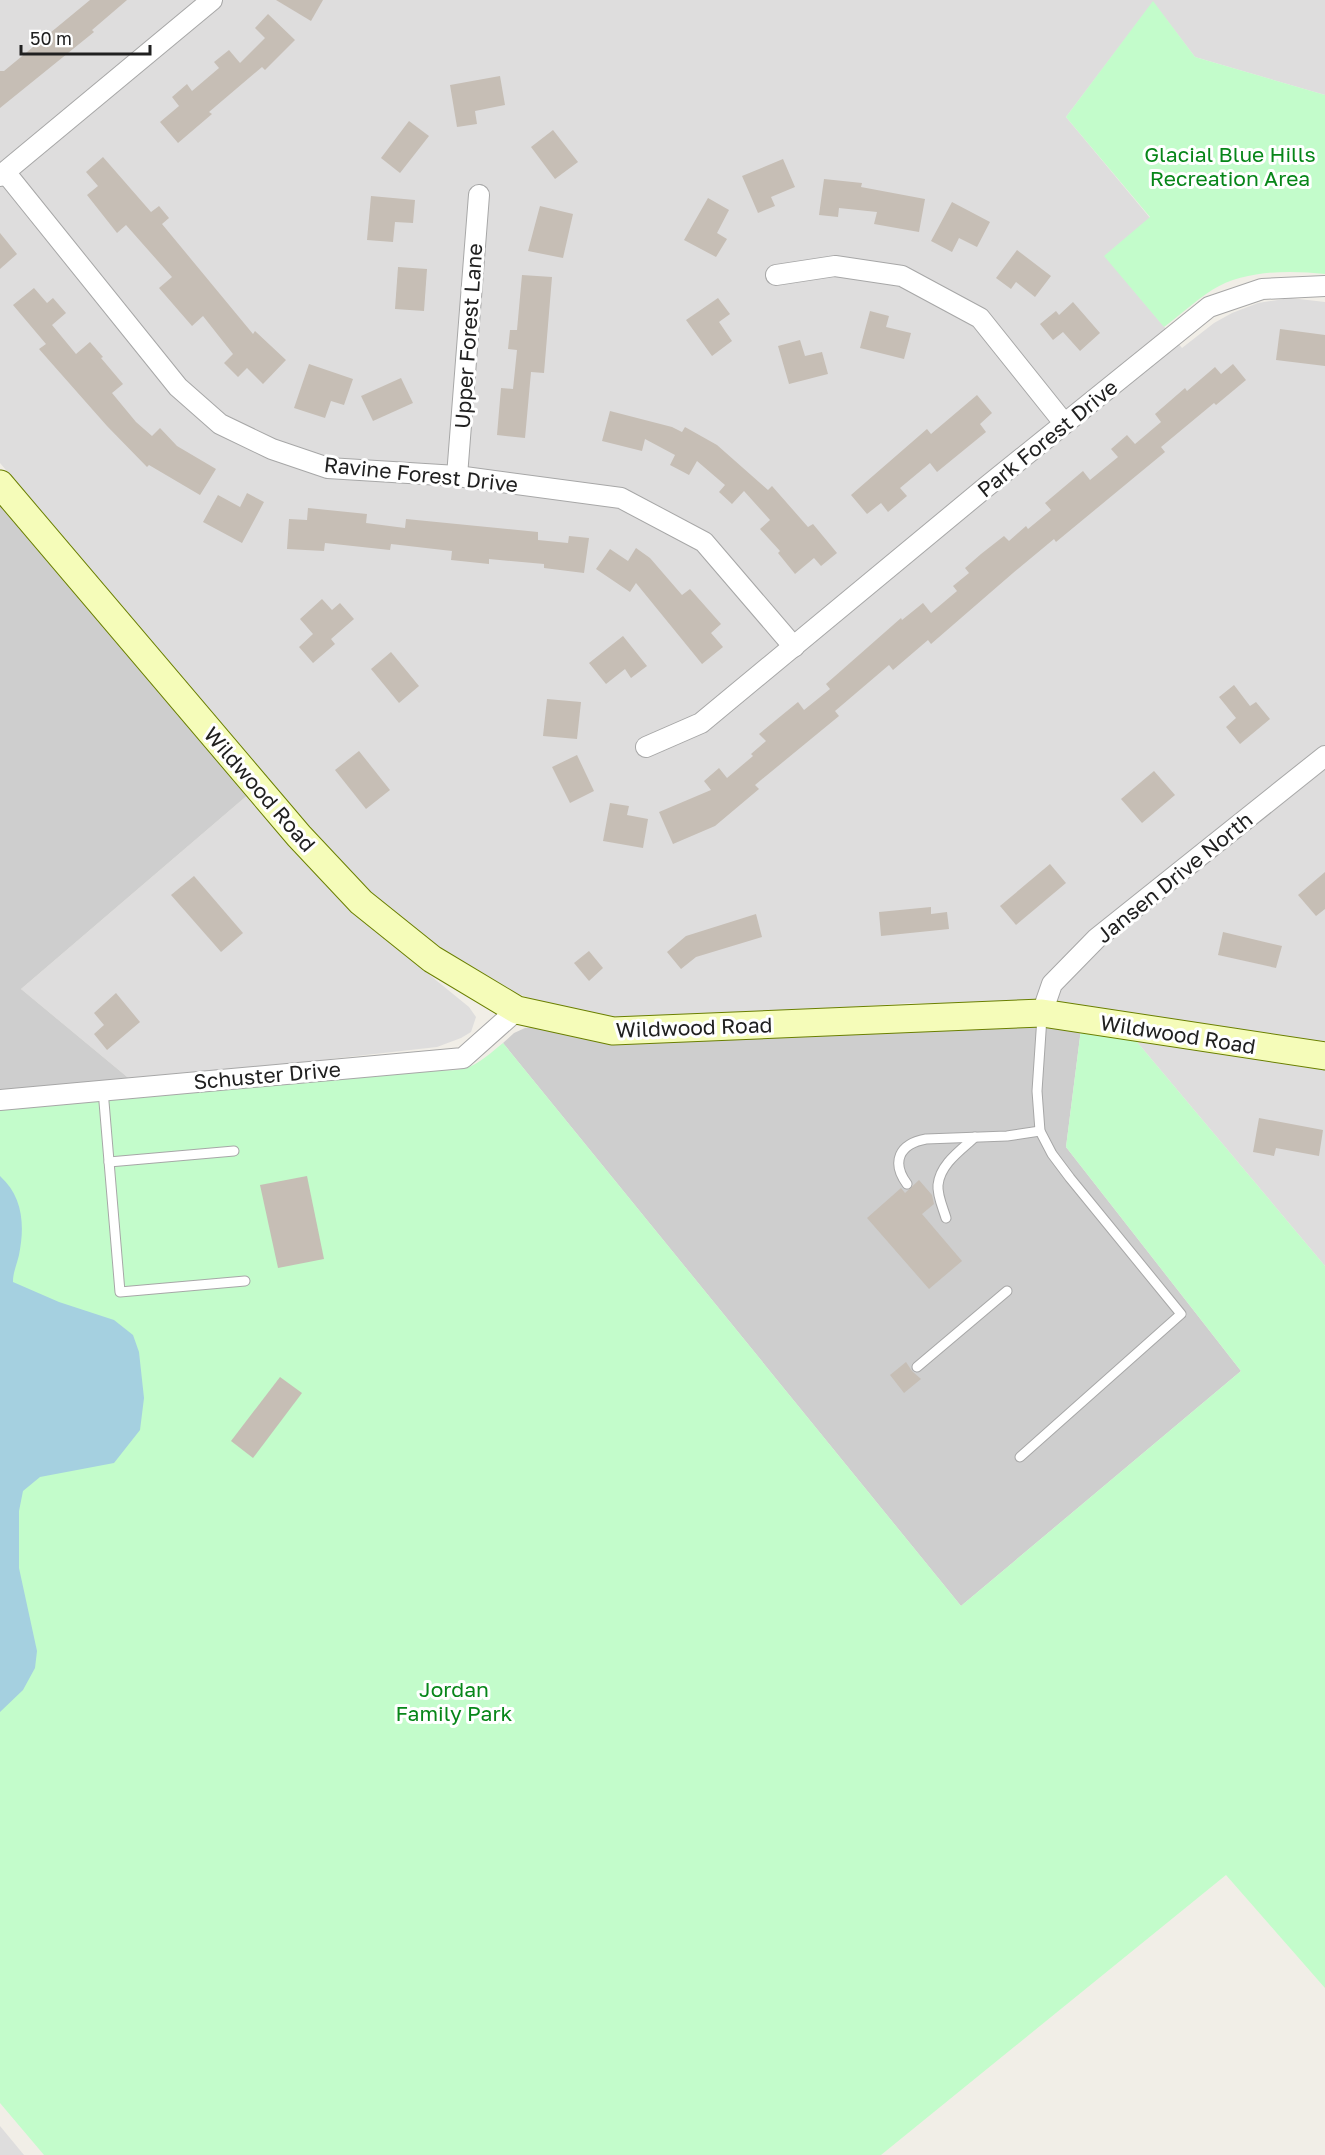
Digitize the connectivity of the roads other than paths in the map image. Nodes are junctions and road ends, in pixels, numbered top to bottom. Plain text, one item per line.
1 (212, 0) edge
2 (3, 174) edge
3 (479, 195) dead end
4 (776, 275) dead end
5 (1325, 286) edge
6 (1064, 423) junction
7 (457, 476) junction
8 (0, 484) edge
9 (794, 647) junction
10 (646, 747) dead end
11 (1325, 756) edge
12 (517, 1010) junction
13 (1042, 1013) junction
14 (1325, 1056) edge
15 (103, 1090) junction
16 (0, 1100) edge
17 (1040, 1131) junction
18 (975, 1137) junction
19 (234, 1151) dead end
20 (109, 1162) junction
21 (908, 1185) dead end
22 (945, 1218) dead end
23 (245, 1281) dead end
24 (1007, 1292) dead end
25 (917, 1367) dead end
26 (1020, 1457) dead end

1 - 2 street
2 - 7 street, Ravine Forest Drive
3 - 7 street, Upper Forest Lane
4 - 6 street
5 - 6 street, Park Forest Drive
6 - 9 street, Park Forest Drive
7 - 9 street, Ravine Forest Drive
8 - 12 street, Wildwood Road
9 - 10 street, Park Forest Drive
11 - 13 street, Jansen Drive North
12 - 13 street, Wildwood Road
12 - 15 street, Schuster Drive
13 - 14 street, Wildwood Road
13 - 17 lane
15 - 16 street, Schuster Drive
15 - 20 lane
17 - 18 lane
17 - 26 lane
18 - 21 lane
18 - 22 lane
19 - 20 lane
20 - 23 lane
24 - 25 lane

